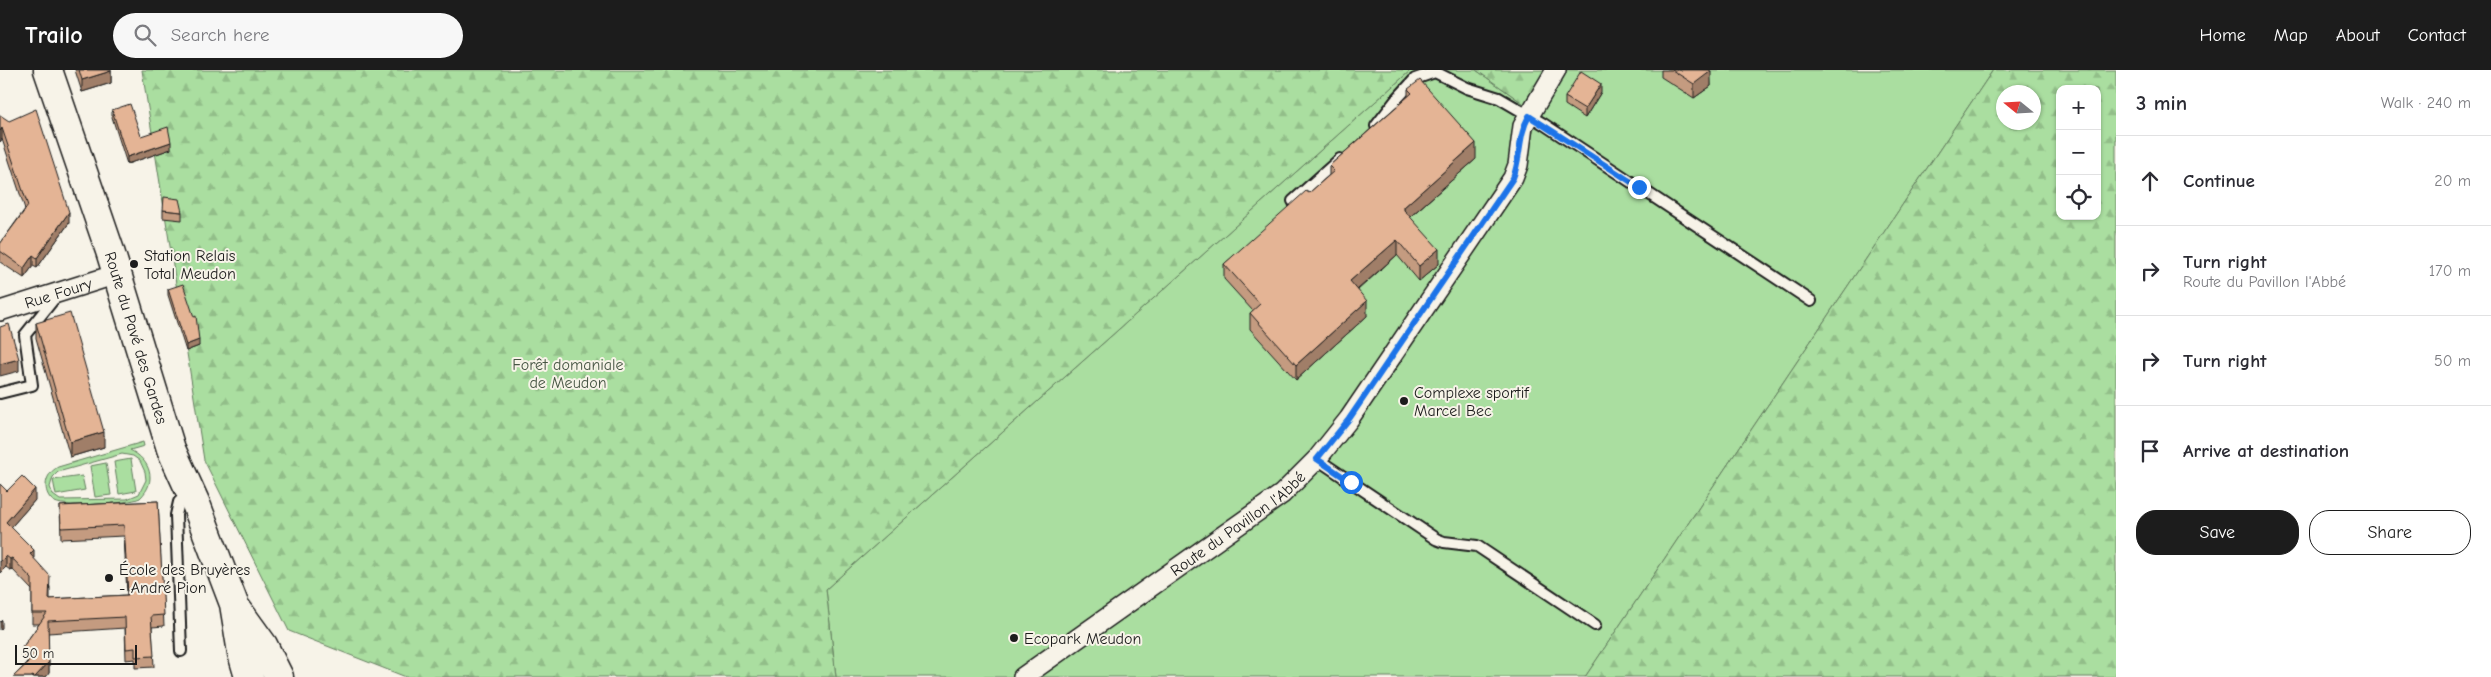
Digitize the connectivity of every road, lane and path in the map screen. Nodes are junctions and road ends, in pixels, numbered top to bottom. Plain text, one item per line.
1 (48, 70) edge
2 (1556, 70) edge
3 (1529, 116) junction
4 (1366, 135) edge
5 (1344, 155) edge
6 (1293, 201) edge
7 (117, 274) junction
8 (58, 294) junction
9 (1811, 301) dead end
10 (0, 311) edge
11 (0, 393) edge
12 (1317, 459) junction
13 (191, 491) junction
14 (234, 604) junction
15 (1595, 625) dead end
16 (181, 651) dead end
17 (249, 677) edge
18 (278, 677) edge
19 (1023, 677) edge

1 - 7 main road, Route du Pavé des Gardes
2 - 3 street, Route du Pavillon l'Abbé
3 - 4 lane
3 - 9 lane
3 - 12 street, Route du Pavillon l'Abbé
5 - 6 lane
7 - 8 street, Rue Foury
7 - 13 main road, Route du Pavé des Gardes
8 - 10 street, Rue Foury
8 - 11 lane
12 - 15 lane
12 - 19 street, Route du Pavillon l'Abbé
13 - 14 main road, Route du Pavé des Gardes
13 - 16 lane
14 - 17 main road, Route du Pavé des Gardes
14 - 18 main road, Route du Pavé des Gardes

